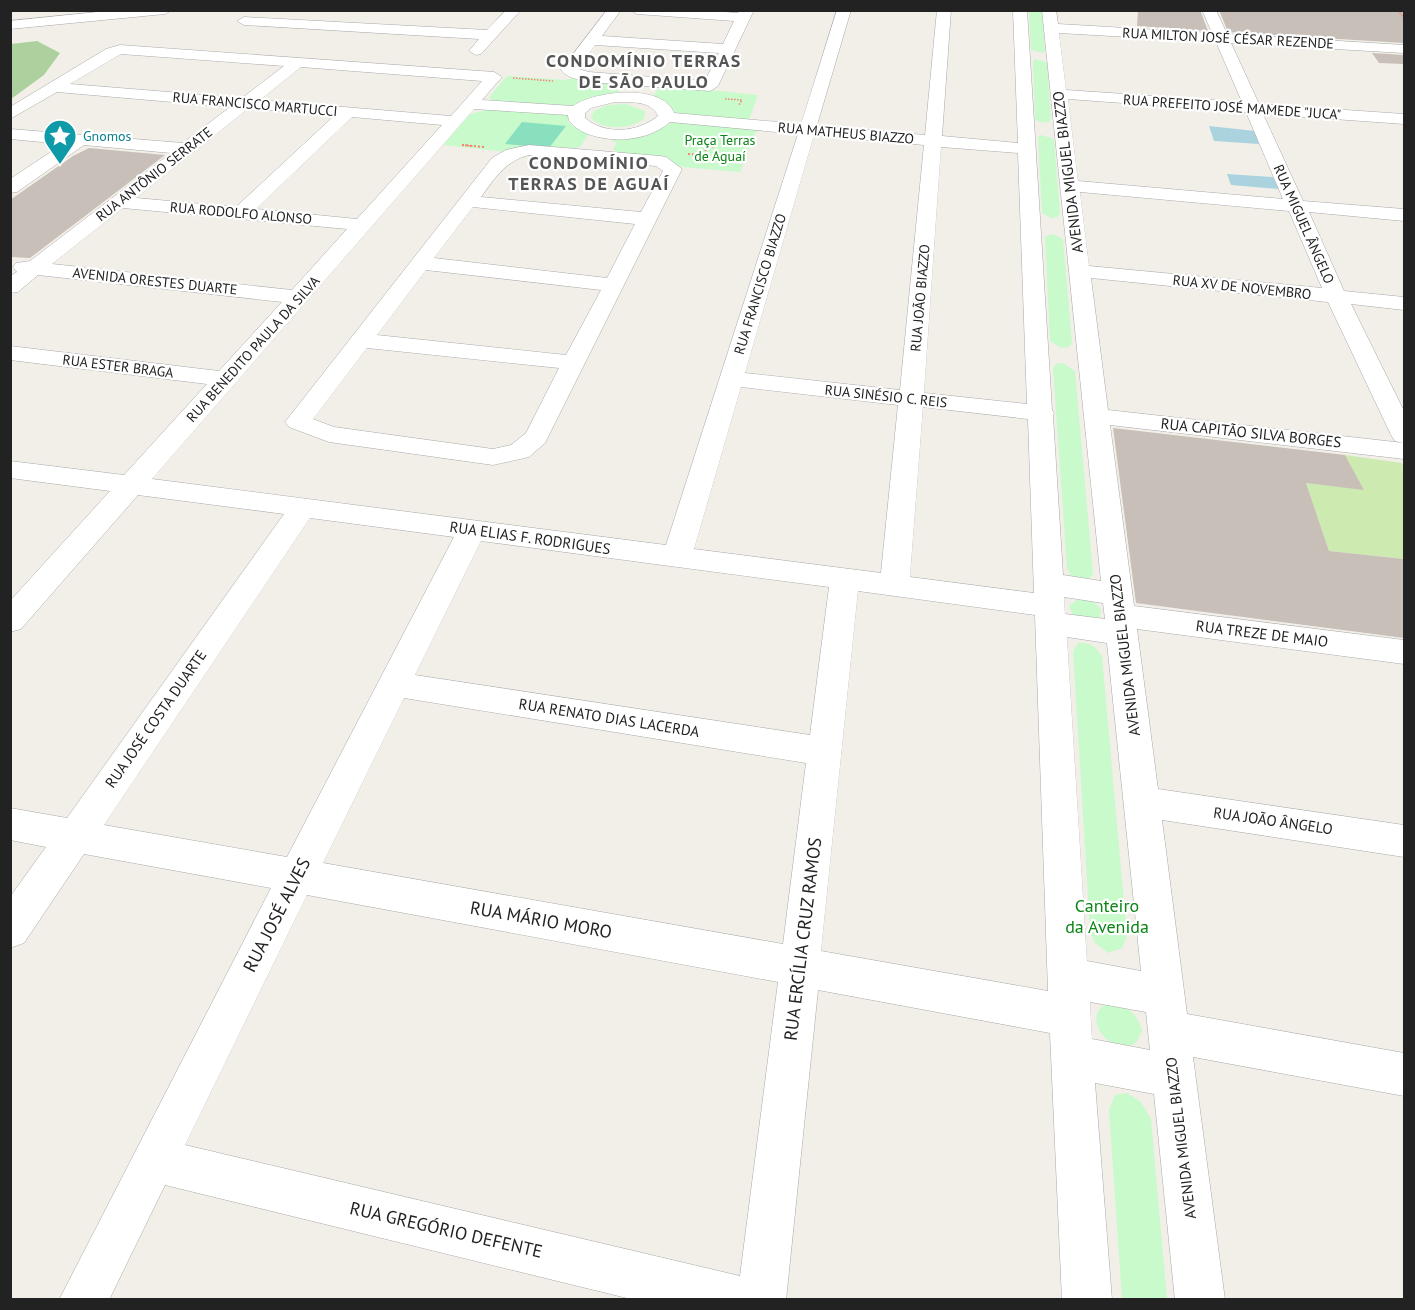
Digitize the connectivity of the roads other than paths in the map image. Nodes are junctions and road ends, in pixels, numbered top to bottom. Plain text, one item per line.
1 (165, 10) edge
2 (514, 10) edge
3 (614, 10) edge
4 (637, 10) edge
5 (844, 10) edge
6 (944, 10) edge
7 (1020, 10) edge
8 (1209, 10) edge
9 (329, 12) edge
10 (746, 14) edge
11 (1050, 19) edge
12 (308, 20) junction
13 (239, 23) dead end
14 (10, 25) edge
15 (491, 35) junction
16 (1221, 38) junction
17 (591, 40) junction
18 (209, 42) dead end
19 (1404, 49) edge
20 (728, 50) junction
21 (193, 53) junction
22 (298, 62) junction
23 (454, 74) junction
24 (639, 80) junction
25 (53, 87) junction
26 (1059, 94) junction
27 (630, 97) junction
28 (245, 104) junction
29 (471, 104) junction
30 (1252, 108) junction
31 (577, 111) junction
32 (348, 112) junction
33 (10, 114) edge
34 (666, 117) junction
35 (1404, 119) edge
36 (456, 121) junction
37 (807, 129) junction
38 (1063, 131) junction
39 (611, 133) junction
40 (10, 134) edge
41 (1026, 138) junction
42 (80, 140) junction
43 (933, 141) junction
44 (187, 149) junction
45 (597, 156) junction
46 (1070, 186) junction
47 (10, 188) edge
48 (468, 201) junction
49 (118, 202) junction
50 (1296, 206) junction
51 (241, 213) junction
52 (1404, 214) edge
53 (648, 219) junction
54 (1031, 221) junction
55 (1074, 224) junction
56 (363, 225) junction
57 (420, 263) junction
58 (10, 265) edge
59 (34, 268) junction
60 (1080, 271) junction
61 (614, 285) junction
62 (10, 287) edge
63 (1336, 296) junction
64 (299, 297) junction
65 (1404, 303) edge
66 (361, 340) junction
67 (10, 353) edge
68 (574, 363) junction
69 (731, 379) junction
70 (225, 380) junction
71 (911, 399) junction
72 (1042, 413) junction
73 (1097, 416) junction
74 (1404, 435) edge
75 (1404, 451) edge
76 (10, 469) edge
77 (132, 485) junction
78 (303, 508) junction
79 (472, 530) junction
80 (677, 557) junction
81 (845, 579) junction
82 (895, 586) junction
83 (1050, 605) junction
84 (1120, 614) junction
85 (10, 621) edge
86 (1404, 652) edge
87 (394, 684) junction
88 (825, 752) junction
89 (1142, 802) junction
90 (10, 824) edge
91 (75, 836) junction
92 (1404, 841) edge
93 (297, 876) junction
94 (10, 930) edge
95 (800, 966) junction
96 (1070, 997) junction
97 (1167, 1014) junction
98 (1072, 1057) junction
99 (1404, 1075) edge
100 (1174, 1076) junction
101 (154, 1160) junction
102 (83, 1299) edge
103 (739, 1299) edge
104 (762, 1299) edge
105 (1087, 1299) edge
106 (1200, 1299) edge

1 - 14 street
2 - 15 street
3 - 17 street
4 - 10 street
5 - 37 street, RUA FRANCISCO BIAZZO
6 - 43 street, RUA JOÃO BIAZZO
7 - 41 street
8 - 16 street, RUA MIGUEL ÂNGELO
9 - 12 street
10 - 20 street
11 - 16 street, RUA MILTON JOSÉ CÉSAR REZENDE
11 - 26 street, AVENIDA MIGUEL BIAZZO
12 - 13 street
12 - 15 street
15 - 23 street
16 - 19 street, RUA MILTON JOSÉ CÉSAR REZENDE
16 - 30 street, RUA MIGUEL ÂNGELO
17 - 20 street
17 - 24 street
18 - 21 street
20 - 24 street
21 - 22 street
21 - 25 street
22 - 23 street
22 - 28 street, RUA ANTÔNIO SERRATE
23 - 29 street, RUA BENEDITO PAULA DA SILVA
24 - 27 street
25 - 28 street, RUA FRANCISCO MARTUCCI
25 - 33 street
26 - 30 street, RUA PREFEITO JOSÉ MAMEDE "JUCA"
26 - 38 street, AVENIDA MIGUEL BIAZZO
27 - 31 street
27 - 34 street
28 - 32 street, RUA FRANCISCO MARTUCCI
28 - 44 street, RUA ANTÔNIO SERRATE
29 - 31 street
29 - 36 street, RUA BENEDITO PAULA DA SILVA
30 - 35 street, RUA PREFEITO JOSÉ MAMEDE "JUCA"
30 - 50 street, RUA MIGUEL ÂNGELO
31 - 39 street
32 - 36 street, RUA FRANCISCO MARTUCCI
32 - 51 street
34 - 37 street, RUA MATHEUS BIAZZO
34 - 39 street
36 - 56 street, RUA BENEDITO PAULA DA SILVA
37 - 43 street, RUA MATHEUS BIAZZO
37 - 69 street, RUA FRANCISCO BIAZZO
38 - 41 street, RUA MATHEUS BIAZZO
38 - 46 street, AVENIDA MIGUEL BIAZZO
39 - 45 street
40 - 42 street
41 - 43 street, RUA MATHEUS BIAZZO
41 - 54 street
42 - 44 street
42 - 47 street
43 - 71 street, RUA JOÃO BIAZZO
44 - 49 street, RUA ANTÔNIO SERRATE
45 - 48 street
45 - 53 street
46 - 50 street
46 - 55 street, AVENIDA MIGUEL BIAZZO
48 - 53 street
48 - 57 street
49 - 51 street, RUA RODOLFO ALONSO
49 - 59 street, RUA ANTÔNIO SERRATE
50 - 52 street
50 - 63 street, RUA MIGUEL ÂNGELO
51 - 56 street, RUA RODOLFO ALONSO
53 - 61 street
54 - 55 street
54 - 72 street
55 - 60 street, AVENIDA MIGUEL BIAZZO
56 - 64 street, RUA BENEDITO PAULA DA SILVA
57 - 61 street
57 - 66 street
58 - 59 street, AVENIDA ORESTES DUARTE
59 - 62 street, RUA ANTÔNIO SERRATE
59 - 64 street, AVENIDA ORESTES DUARTE
60 - 63 street, RUA XV DE NOVEMBRO
60 - 73 street, AVENIDA MIGUEL BIAZZO
61 - 68 street
63 - 65 street, RUA XV DE NOVEMBRO
63 - 74 street, RUA MIGUEL ÂNGELO
64 - 70 street, RUA BENEDITO PAULA DA SILVA
66 - 68 street
66 - 68 street
67 - 70 street, RUA ESTER BRAGA
69 - 71 street, RUA SINÉSIO C. REIS
69 - 80 street, RUA FRANCISCO BIAZZO
70 - 77 street, RUA BENEDITO PAULA DA SILVA
71 - 72 street, RUA SINÉSIO C. REIS
71 - 82 street, RUA JOÃO BIAZZO
72 - 83 street
73 - 75 street, RUA CAPITÃO SILVA BORGES
73 - 84 street, AVENIDA MIGUEL BIAZZO
76 - 77 street, RUA ELIAS F. RODRIGUES
77 - 78 street, RUA ELIAS F. RODRIGUES
77 - 85 street, RUA BENEDITO PAULA DA SILVA
78 - 79 street, RUA ELIAS F. RODRIGUES
78 - 91 street, RUA JOSÉ COSTA DUARTE
79 - 80 street, RUA ELIAS F. RODRIGUES
79 - 87 street, RUA JOSÉ ALVES
80 - 81 street, RUA ELIAS F. RODRIGUES
81 - 82 street, RUA ELIAS F. RODRIGUES
81 - 88 street, RUA ERCÍLIA CRUZ RAMOS
82 - 83 street, RUA ELIAS F. RODRIGUES
83 - 84 street, RUA TREZE DE MAIO
83 - 96 street
84 - 86 street, RUA TREZE DE MAIO
84 - 89 street, AVENIDA MIGUEL BIAZZO
87 - 88 street, RUA RENATO DIAS LACERDA
87 - 93 street, RUA JOSÉ ALVES
88 - 95 street, RUA ERCÍLIA CRUZ RAMOS
89 - 92 street, RUA JOÃO ÂNGELO
89 - 97 street, AVENIDA MIGUEL BIAZZO
90 - 91 street, RUA MÁRIO MORO
91 - 93 street, RUA MÁRIO MORO
91 - 94 street, RUA JOSÉ COSTA DUARTE
93 - 95 street, RUA MÁRIO MORO
93 - 101 street, RUA JOSÉ ALVES
95 - 96 street, RUA MÁRIO MORO
95 - 104 street, RUA ERCÍLIA CRUZ RAMOS
96 - 97 street, RUA MÁRIO MORO
96 - 98 street
97 - 99 street, RUA MÁRIO MORO
97 - 100 street, AVENIDA MIGUEL BIAZZO
98 - 100 street
98 - 105 street
100 - 106 street, AVENIDA MIGUEL BIAZZO
101 - 102 street, RUA JOSÉ ALVES
101 - 103 street, RUA GREGÓRIO DEFENTE

